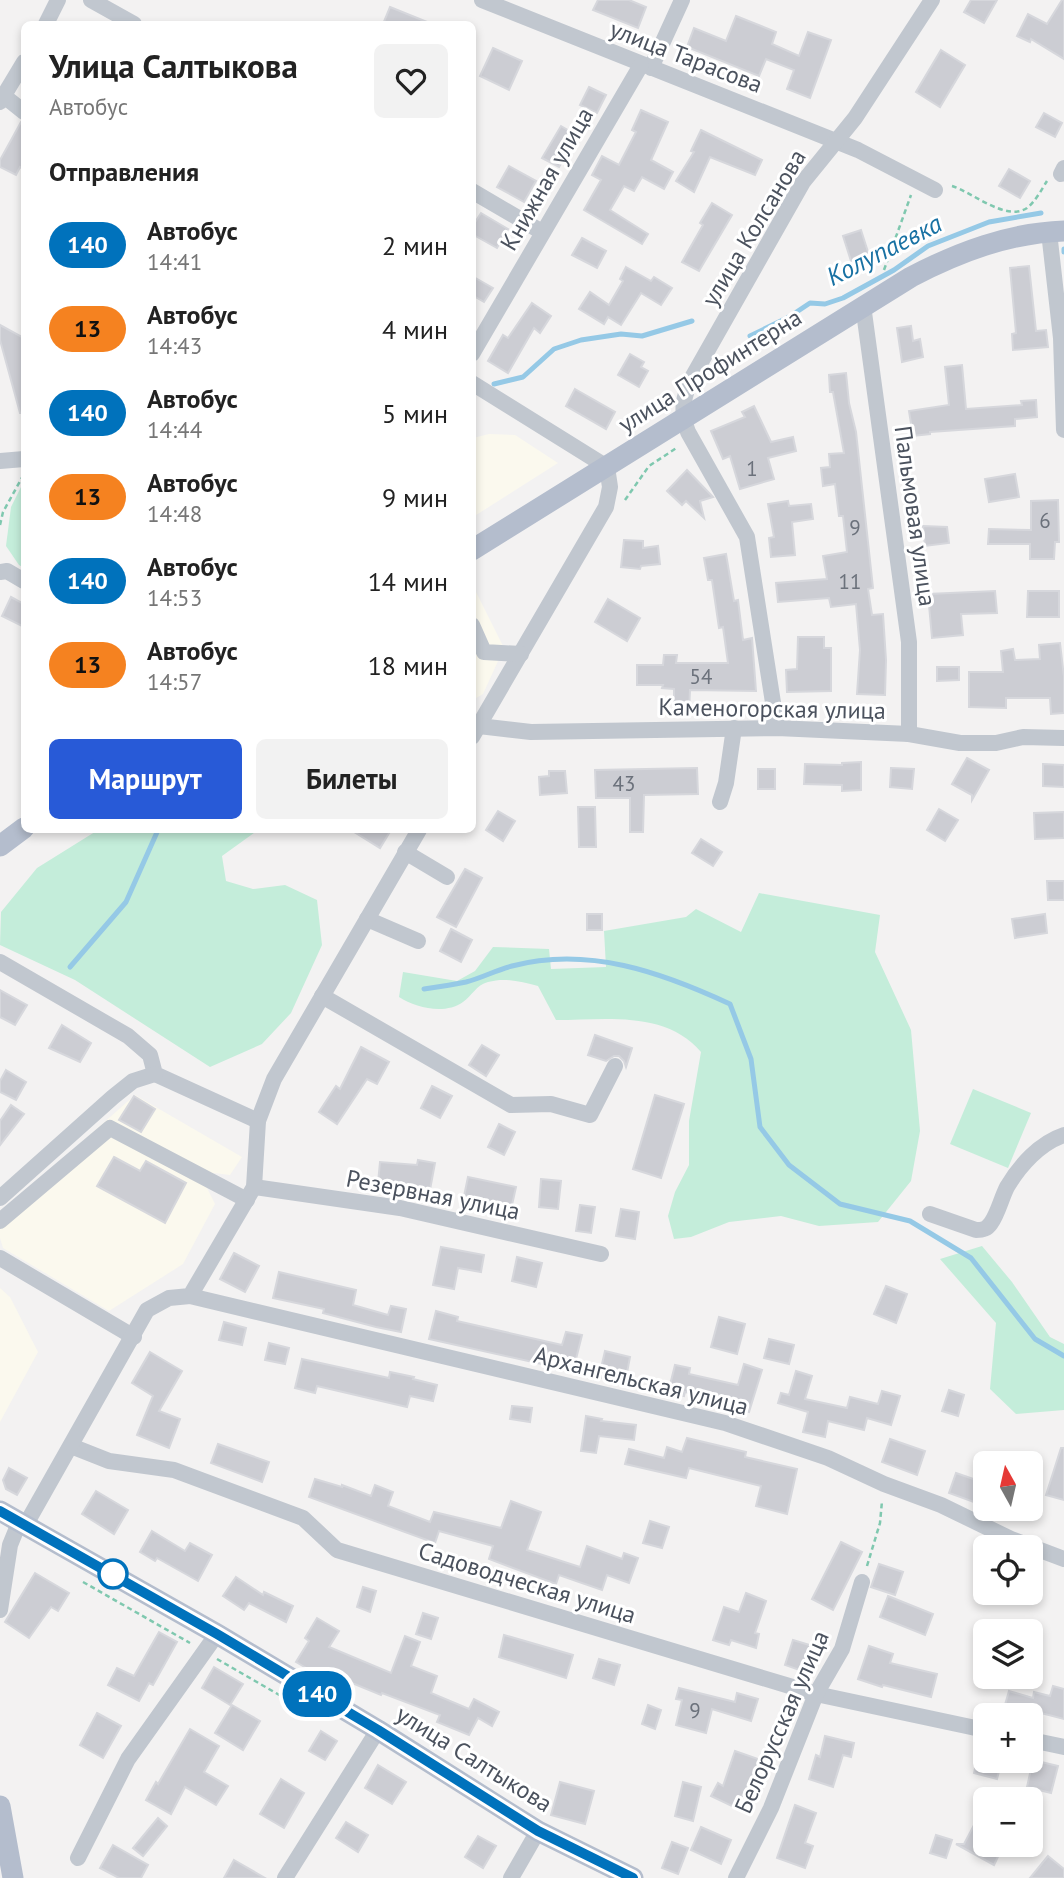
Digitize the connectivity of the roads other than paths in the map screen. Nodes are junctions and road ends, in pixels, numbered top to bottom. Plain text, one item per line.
1 (58, 0) edge
2 (482, 0) edge
3 (682, 0) edge
4 (932, 0) edge
5 (96, 1) edge
6 (48, 21) edge
7 (129, 21) edge
8 (646, 66) junction
9 (21, 67) edge
10 (2, 99) edge
11 (21, 110) edge
12 (834, 142) junction
13 (935, 190) road end
14 (476, 193) edge
15 (1056, 231) edge
16 (542, 232) junction
17 (863, 305) junction
18 (476, 347) edge
19 (476, 385) edge
20 (685, 425) junction
21 (1064, 430) edge
22 (21, 459) edge
23 (0, 461) edge
24 (607, 467) junction
25 (476, 545) edge
26 (0, 572) edge
27 (21, 579) edge
28 (521, 654) junction
29 (478, 656) edge
30 (734, 728) junction
31 (777, 728) junction
32 (476, 731) edge
33 (909, 734) junction
34 (1064, 738) edge
35 (720, 802) dead end
36 (21, 830) edge
37 (417, 833) edge
38 (0, 846) edge
39 (405, 852) junction
40 (447, 877) dead end
41 (367, 919) junction
42 (418, 941) dead end
43 (0, 962) edge
44 (322, 996) junction
45 (615, 1066) dead end
46 (155, 1074) junction
47 (258, 1121) junction
48 (1064, 1135) edge
49 (250, 1194) junction
50 (0, 1198) edge
51 (930, 1213) dead end
52 (0, 1221) edge
53 (601, 1254) dead end
54 (0, 1258) edge
55 (190, 1296) junction
56 (134, 1337) junction
57 (71, 1446) junction
58 (0, 1511) edge
59 (22, 1525) junction
60 (1064, 1559) edge
61 (862, 1582) road end
62 (0, 1610) edge
63 (217, 1634) junction
64 (816, 1694) junction
65 (973, 1727) edge
66 (378, 1730) junction
67 (1043, 1743) edge
68 (1064, 1747) edge
69 (0, 1806) edge
70 (538, 1831) junction
71 (4, 1855) edge
72 (78, 1858) dead end
73 (13, 1878) edge
74 (285, 1878) edge
75 (511, 1878) edge
76 (633, 1878) edge
77 (736, 1878) edge

1 - 6 street
2 - 8 street, улица Тарасова
3 - 8 street, Книжная улица
4 - 12 street, улица Колсанова
5 - 7 street
8 - 12 street, улица Тарасова
8 - 16 street, Книжная улица
9 - 10 street
10 - 11 street
12 - 13 street, улица Тарасова
12 - 20 street, улица Колсанова
14 - 16 street
15 - 17 main road, улица Профинтерна
15 - 21 street
16 - 18 street, Книжная улица
17 - 20 main road, улица Профинтерна
17 - 33 street, Пальмовая улица
19 - 24 street
20 - 24 main road, улица Профинтерна
20 - 31 street
22 - 23 street
24 - 25 main road, улица Профинтерна
24 - 28 street
26 - 27 street
28 - 29 street
28 - 32 street
30 - 31 street, Каменогорская улица
30 - 32 street, Каменогорская улица
30 - 35 street
31 - 33 street, Каменогорская улица
33 - 34 street, Каменогорская улица
36 - 38 main road
37 - 39 street
39 - 40 street
39 - 41 street
41 - 42 street
41 - 44 street
43 - 46 street
44 - 45 street
44 - 47 street
46 - 47 street
46 - 50 street
47 - 49 street
48 - 51 street
49 - 52 street, Резервная улица
49 - 53 street, Резервная улица
49 - 55 street
54 - 56 street
55 - 56 street
55 - 60 street, Архангельская улица
56 - 57 street
57 - 59 street
57 - 64 street, Садоводческая улица
58 - 59 main road, улица Салтыкова
59 - 62 street
59 - 63 main road, улица Салтыкова
61 - 64 street, Белорусская улица
63 - 66 main road, улица Салтыкова
63 - 72 street
64 - 65 street, Садоводческая улица
64 - 77 street, Белорусская улица
66 - 70 main road, улица Салтыкова
66 - 74 street
67 - 68 street
69 - 71 main road
70 - 75 street
70 - 76 main road, улица Салтыкова
71 - 73 main road

